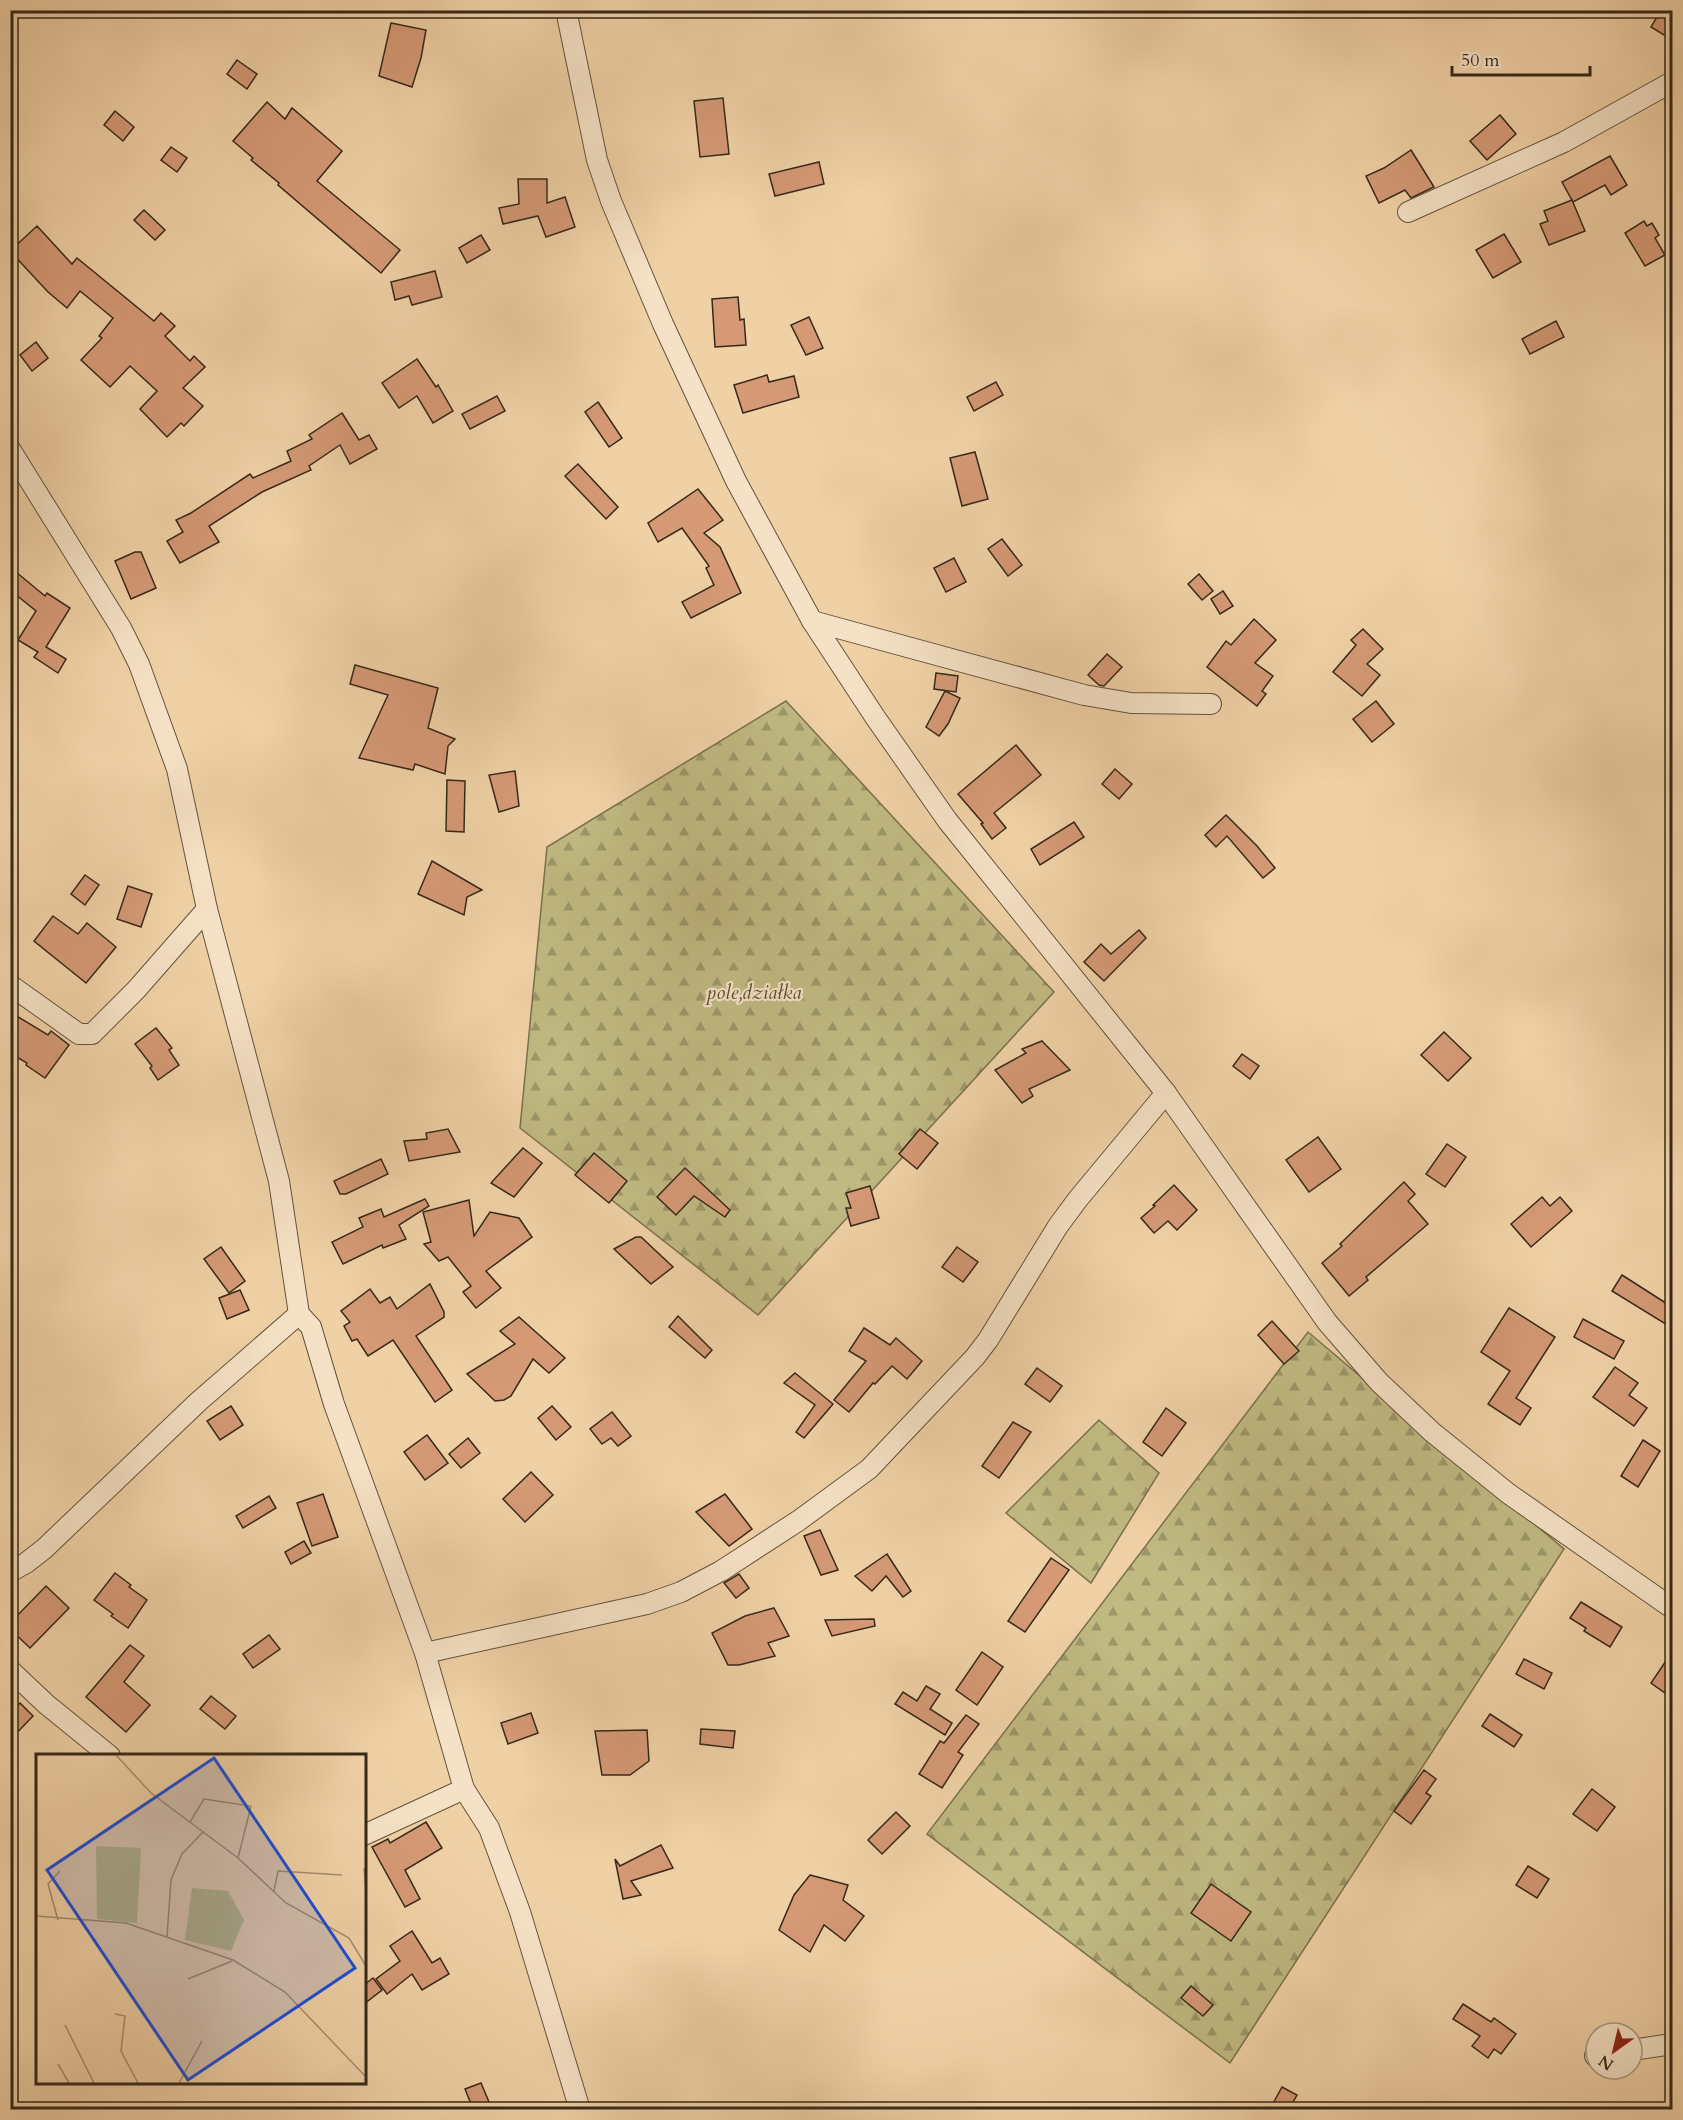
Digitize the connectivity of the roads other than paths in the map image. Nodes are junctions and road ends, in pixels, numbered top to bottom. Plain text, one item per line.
1 (566, 10) edge
2 (1672, 82) edge
3 (1408, 213) dead end
4 (10, 449) edge
5 (812, 621) junction
6 (1211, 704) dead end
7 (207, 909) junction
8 (10, 985) edge
9 (1166, 1093) junction
10 (299, 1314) junction
11 (10, 1572) edge
12 (1672, 1608) edge
13 (425, 1653) junction
14 (10, 1670) edge
15 (109, 1754) edge
16 (464, 1789) junction
17 (366, 1834) edge
18 (1672, 2043) edge
19 (1644, 2048) edge
20 (580, 2109) edge

1 - 5 street
2 - 3 street
4 - 7 street
5 - 6 street
5 - 9 street
7 - 8 street
7 - 10 street
9 - 12 street
9 - 13 street
10 - 11 street
10 - 13 street
13 - 16 street
14 - 15 street
16 - 17 street
16 - 20 street
18 - 19 street

